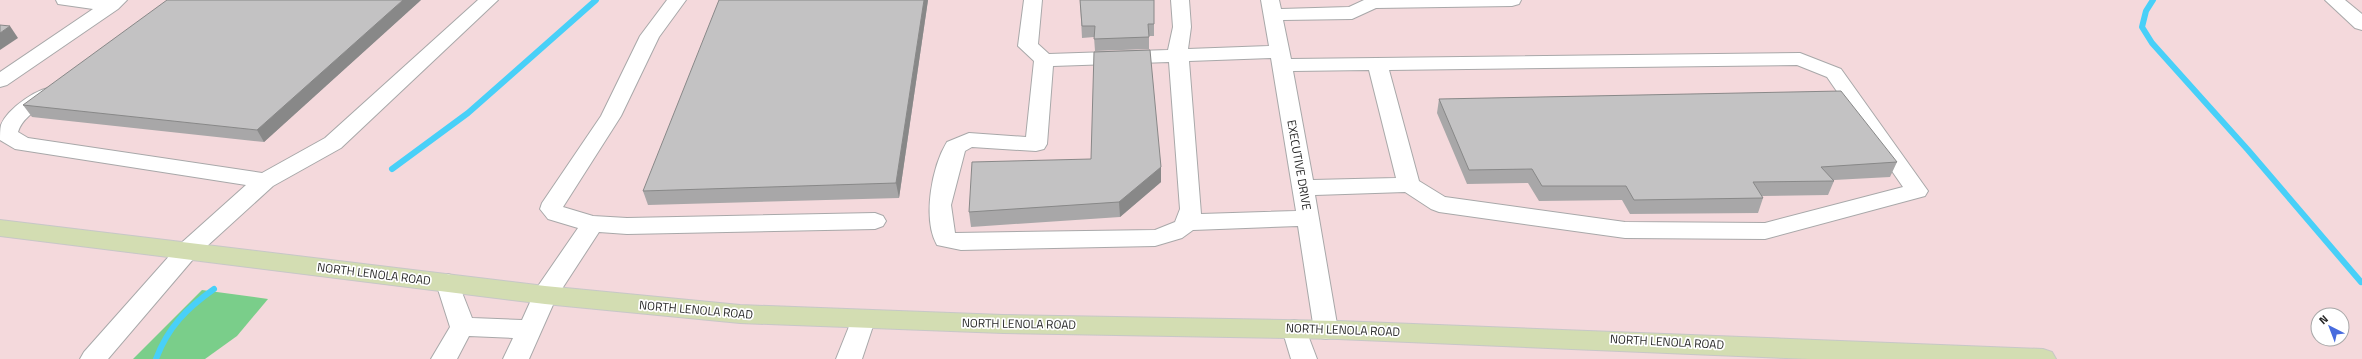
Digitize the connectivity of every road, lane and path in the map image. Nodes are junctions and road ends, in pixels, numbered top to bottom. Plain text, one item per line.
1 (65, 0) edge
2 (489, 0) edge
3 (677, 0) edge
4 (1032, 0) edge
5 (1180, 0) edge
6 (1512, 0) edge
7 (114, 2) edge
8 (1271, 7) edge
9 (2348, 7) edge
10 (2362, 24) edge
11 (1178, 54) junction
12 (1280, 58) junction
13 (1044, 60) junction
14 (1378, 65) junction
15 (67, 80) edge
16 (0, 81) edge
17 (265, 181) junction
18 (1409, 185) junction
19 (1303, 188) junction
20 (1308, 218) junction
21 (875, 221) dead end
22 (1188, 222) junction
23 (593, 224) junction
24 (0, 228) edge
25 (187, 251) junction
26 (448, 283) junction
27 (544, 295) junction
28 (863, 320) junction
29 (462, 327) junction
30 (529, 329) junction
31 (1294, 329) junction
32 (1326, 330) junction
33 (1782, 353) edge
34 (93, 359) edge
35 (444, 359) edge
36 (516, 359) edge
37 (849, 359) edge
38 (1304, 359) edge
39 (2043, 359) edge

1 - 7 street
2 - 17 street
3 - 23 street
4 - 13 street
5 - 11 street
6 - 8 street
7 - 16 street
8 - 12 street, EXECUTIVE DRIVE
9 - 10 street
11 - 12 street
11 - 13 street
11 - 22 street
12 - 14 street
12 - 19 street, EXECUTIVE DRIVE
13 - 22 street
14 - 18 street
14 - 18 street
15 - 17 street
17 - 25 street
18 - 19 street
19 - 20 street, EXECUTIVE DRIVE
20 - 22 street
20 - 32 street, EXECUTIVE DRIVE
21 - 23 street
23 - 27 street
24 - 25 main road, NORTH LENOLA ROAD
25 - 26 main road, NORTH LENOLA ROAD
25 - 34 street
26 - 27 main road, NORTH LENOLA ROAD
26 - 29 street
27 - 28 main road, NORTH LENOLA ROAD
27 - 30 street
28 - 31 main road, NORTH LENOLA ROAD
28 - 37 street
29 - 30 street
29 - 35 street
30 - 36 street
31 - 32 main road, NORTH LENOLA ROAD
31 - 38 street
32 - 33 main road, NORTH LENOLA ROAD
33 - 39 main road, NORTH LENOLA ROAD

